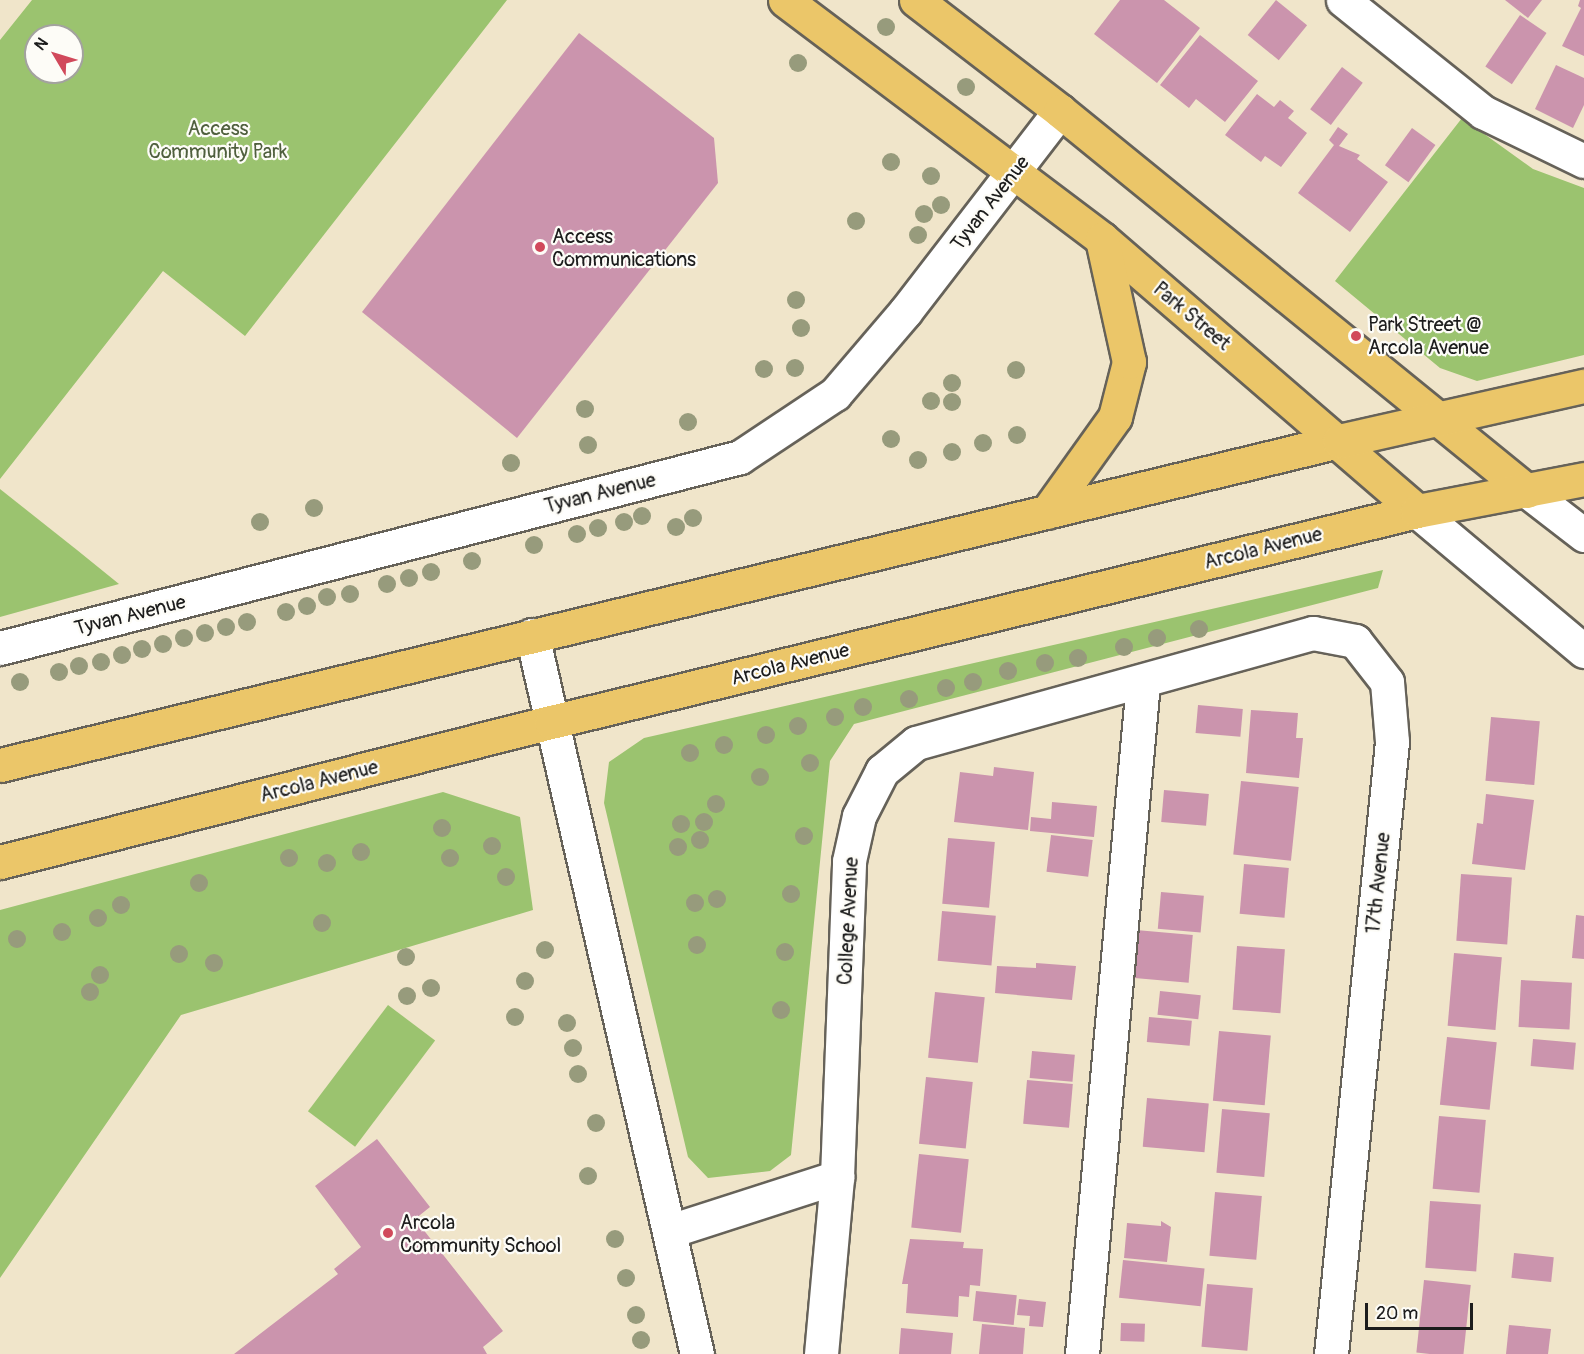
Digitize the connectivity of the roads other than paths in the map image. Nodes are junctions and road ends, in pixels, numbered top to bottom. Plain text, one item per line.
1 (785, 0) edge
2 (916, 0) edge
3 (1343, 0) edge
4 (1060, 111) junction
5 (1584, 161) edge
6 (1014, 172) junction
7 (1102, 239) junction
8 (1584, 386) edge
9 (1437, 420) junction
10 (1339, 441) junction
11 (1584, 479) edge
12 (1527, 491) junction
13 (1417, 511) junction
14 (1047, 512) junction
15 (1584, 535) edge
16 (532, 635) junction
17 (0, 648) edge
18 (1584, 651) edge
19 (1143, 682) junction
20 (551, 722) junction
21 (0, 765) edge
22 (0, 862) edge
23 (837, 1177) junction
24 (670, 1231) junction
25 (697, 1354) edge
26 (821, 1354) edge
27 (1082, 1354) edge
28 (1331, 1354) edge

1 - 6 main road, Park Street
2 - 4 main road
3 - 5 street
4 - 6 street, Tyvan Avenue
4 - 9 main road
6 - 7 main road, Park Street
6 - 17 street, Tyvan Avenue
7 - 10 main road, Park Street
7 - 14 main road
8 - 9 main road
9 - 10 main road
9 - 12 main road
10 - 13 main road, Park Street
10 - 14 main road
11 - 12 main road, Arcola Avenue
12 - 13 main road, Arcola Avenue
12 - 15 street
13 - 18 street, Park Street
13 - 20 main road, Arcola Avenue
14 - 16 main road
16 - 20 street
16 - 21 main road
19 - 23 street, College Avenue
19 - 27 street
19 - 28 street, 17th Avenue
20 - 22 main road, Arcola Avenue
20 - 24 street
23 - 24 street
23 - 26 street, College Avenue
24 - 25 street

